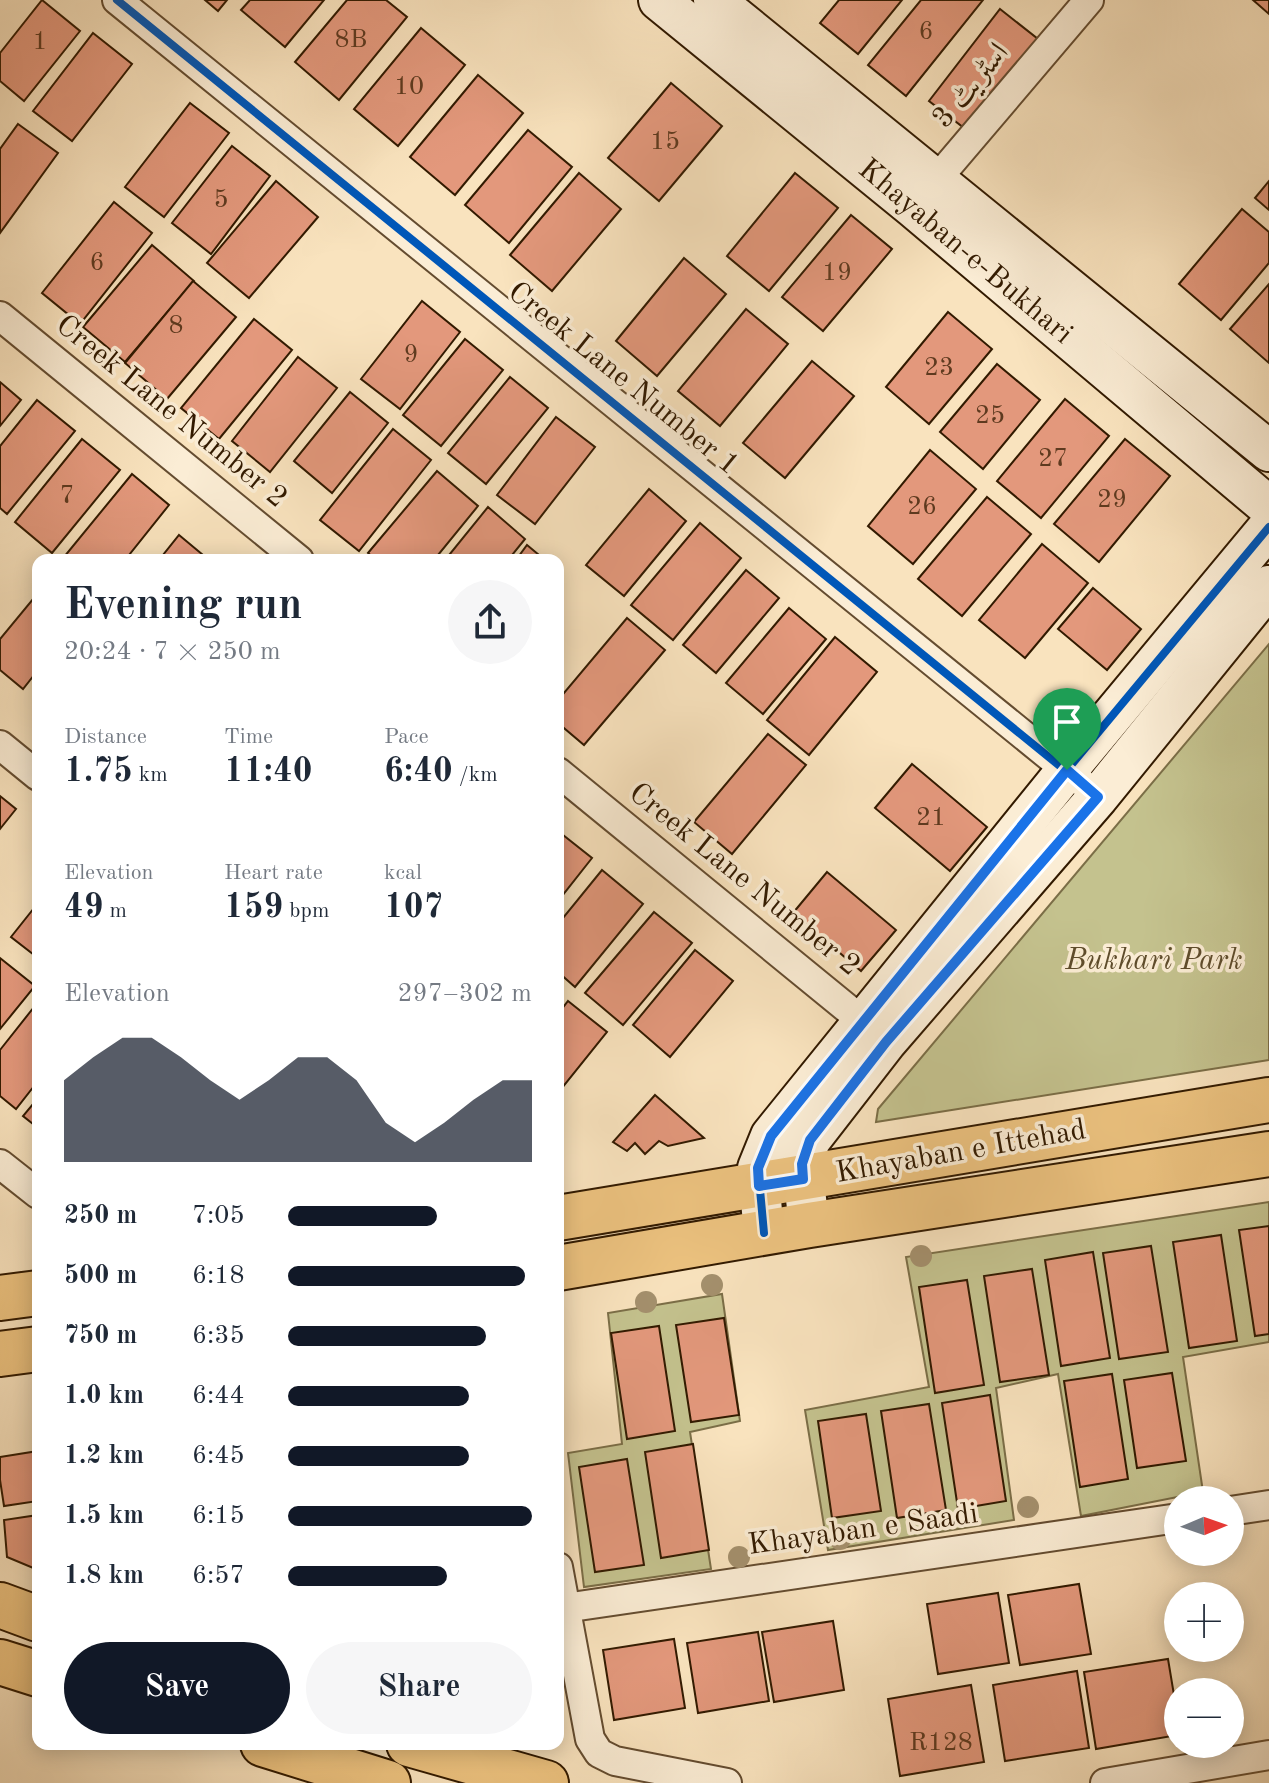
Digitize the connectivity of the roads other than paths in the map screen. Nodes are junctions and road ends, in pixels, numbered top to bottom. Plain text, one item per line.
1 (117, 0) edge
2 (659, 0) edge
3 (714, 0) edge
4 (1089, 0) edge
5 (936, 180) junction
6 (0, 316) edge
7 (1269, 451) edge
8 (1269, 507) edge
9 (1269, 527) edge
10 (292, 554) edge
11 (1269, 586) edge
12 (0, 745) edge
13 (1067, 770) junction
14 (32, 771) edge
15 (564, 777) edge
16 (1098, 797) junction
17 (874, 1031) junction
18 (1269, 1100) edge
19 (1269, 1154) edge
20 (0, 1164) edge
21 (803, 1179) junction
22 (759, 1186) junction
23 (32, 1189) edge
24 (564, 1217) edge
25 (809, 1225) junction
26 (764, 1233) junction
27 (564, 1267) edge
28 (32, 1294) edge
29 (0, 1298) edge
30 (1269, 1505) edge
31 (1244, 1509) edge
32 (1164, 1520) edge
33 (0, 1605) edge
34 (564, 1609) edge
35 (32, 1617) edge
36 (564, 1622) edge
37 (0, 1662) edge
38 (32, 1672) edge
39 (282, 1750) edge
40 (430, 1750) edge
41 (1269, 1755) edge
42 (388, 1783) edge
43 (546, 1783) edge
44 (727, 1783) edge
45 (1105, 1783) edge

1 - 13 street, Creek Lane Number 1
2 - 8 street, Khayaban-e-Bukhari
3 - 5 street, Khayaban-e-Bukhari
4 - 5 street, اسٹریٹ 3
5 - 7 street, Khayaban-e-Bukhari
6 - 10 street, Creek Lane Number 2
9 - 13 street
11 - 16 street
12 - 14 street
13 - 16 street, Creek Lane Number 1
13 - 17 street
15 - 17 street, Creek Lane Number 2
16 - 17 street
17 - 21 street
17 - 22 street
18 - 21 main road, Khayaban e Ittehad
19 - 25 main road, Khayaban e Ittehad
20 - 23 street
21 - 22 main road, Khayaban e Ittehad
21 - 25 street
22 - 24 main road, Khayaban e Ittehad
22 - 26 street
25 - 26 main road, Khayaban e Ittehad
26 - 27 main road, Khayaban e Ittehad
28 - 29 main road
30 - 31 street
32 - 34 street, Khayaban e Saadi
33 - 35 main road
36 - 44 street
37 - 38 main road
39 - 42 main road
40 - 43 main road
41 - 45 street

